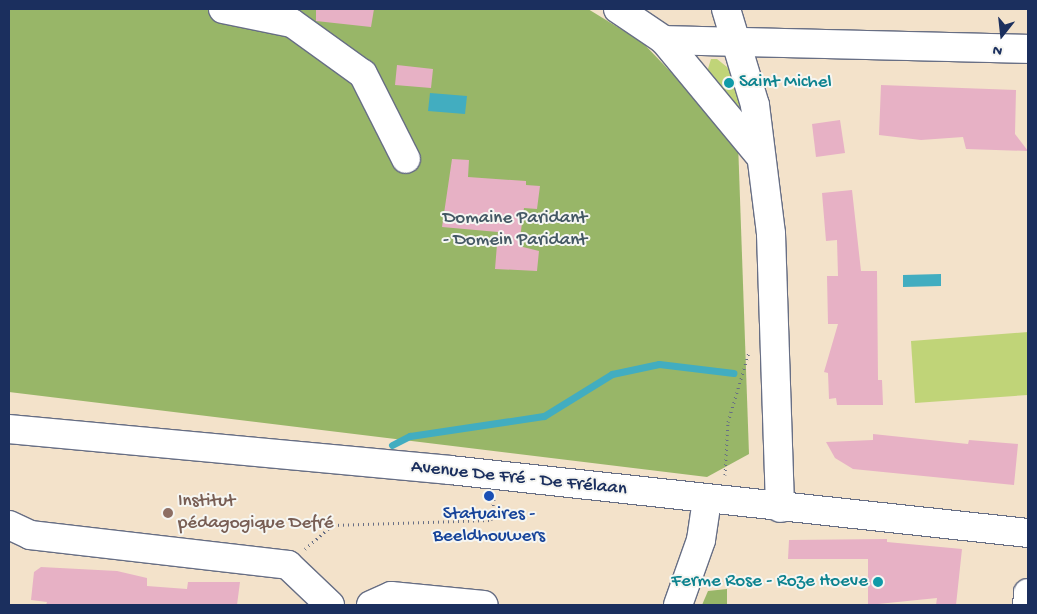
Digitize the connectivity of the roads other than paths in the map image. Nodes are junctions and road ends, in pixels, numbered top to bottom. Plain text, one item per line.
1 (223, 9) edge
2 (618, 9) edge
3 (726, 9) edge
4 (664, 40) junction
5 (739, 43) junction
6 (1028, 49) edge
7 (760, 156) junction
8 (406, 159) dead end
9 (9, 429) edge
10 (715, 490) junction
11 (780, 508) junction
12 (9, 525) edge
13 (1028, 533) edge
14 (1028, 593) edge
15 (330, 605) edge
16 (372, 605) edge
17 (484, 605) edge
18 (678, 605) edge
19 (1027, 605) edge

1 - 8 street
2 - 4 street
3 - 5 street
4 - 5 street
4 - 7 street
5 - 6 street
5 - 7 street
7 - 11 street
9 - 10 street, Avenue De Fré - De Frélaan
10 - 11 street, Avenue De Fré - De Frélaan
10 - 18 street
11 - 13 street, Avenue De Fré - De Frélaan
12 - 15 street
14 - 19 street
16 - 17 street

